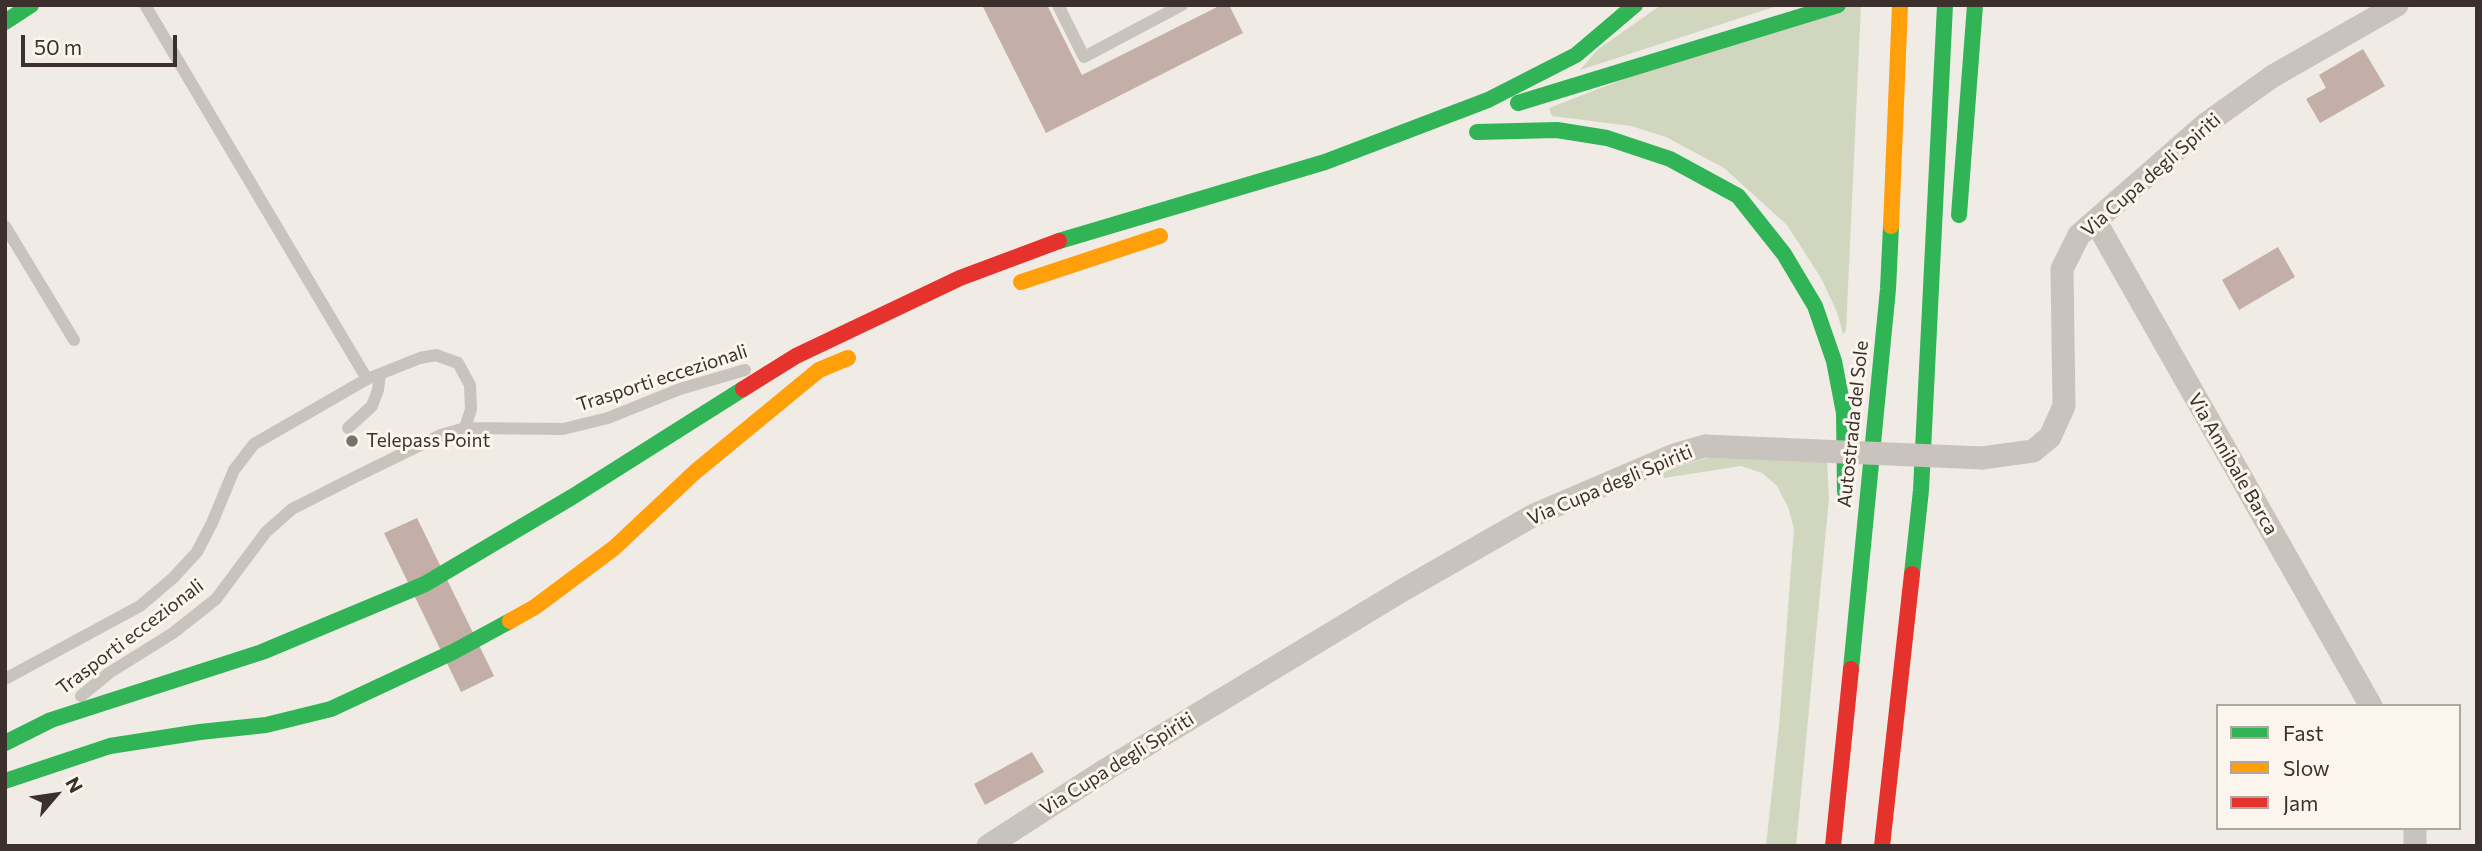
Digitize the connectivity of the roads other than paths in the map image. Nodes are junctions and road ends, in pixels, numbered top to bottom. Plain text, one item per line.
1 (32, 5) edge
2 (145, 5) edge
3 (1058, 5) edge
4 (1182, 5) edge
5 (1635, 5) edge
6 (1838, 5) edge
7 (1900, 5) edge
8 (1945, 5) edge
9 (1975, 5) edge
10 (2397, 5) edge
11 (5, 22) edge
12 (1543, 97) junction
13 (1399, 134) junction
14 (2096, 222) junction
15 (5, 226) edge
16 (1958, 229) dead end
17 (1179, 230) dead end
18 (1010, 285) dead end
19 (74, 340) dead end
20 (858, 353) dead end
21 (1944, 353) dead end
22 (796, 356) junction
23 (374, 376) junction
24 (348, 428) dead end
25 (465, 428) junction
26 (1921, 491) junction
27 (1845, 509) dead end
28 (1846, 550) dead end
29 (5, 679) edge
30 (1849, 684) junction
31 (2370, 704) edge
32 (51, 720) junction
33 (5, 743) edge
34 (5, 781) edge
35 (988, 846) edge
36 (1833, 846) edge
37 (1882, 846) edge

1 - 11 main road
2 - 23 lane
3 - 4 lane
5 - 13 main road
6 - 12 main road
7 - 30 main road, Autostrada del Sole
8 - 26 main road
9 - 16 main road
10 - 14 street, Via Cupa degli Spiriti
12 - 13 main road
12 - 27 main road
13 - 22 main road
14 - 31 street, Via Annibale Barca
14 - 35 street, Via Cupa degli Spiriti, bridge
15 - 19 lane
17 - 18 main road
20 - 34 main road
21 - 26 main road
22 - 25 lane, Trasporti eccezionali
22 - 32 main road
23 - 24 lane
23 - 25 lane
23 - 29 lane
25 - 32 lane, Trasporti eccezionali
26 - 37 main road
28 - 30 main road
30 - 36 main road, Autostrada del Sole
32 - 33 main road

